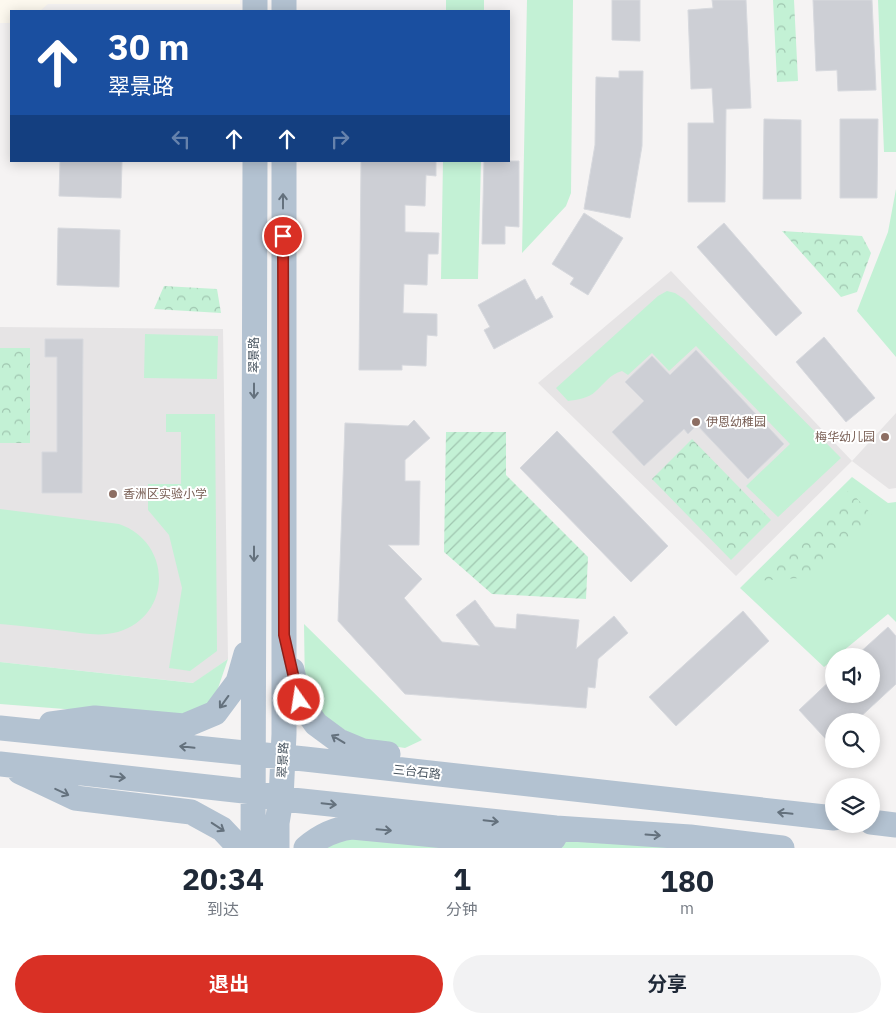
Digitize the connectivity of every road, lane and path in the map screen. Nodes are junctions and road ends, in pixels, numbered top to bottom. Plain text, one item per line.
1 (255, 162) edge
2 (284, 162) edge
3 (254, 625) junction
4 (284, 635) junction
5 (2, 729) edge
6 (253, 755) junction
7 (283, 757) junction
8 (1, 764) edge
9 (253, 792) junction
10 (281, 799) junction
11 (659, 799) junction
12 (825, 817) edge
13 (880, 823) edge
14 (896, 825) edge
15 (609, 832) junction
16 (240, 848) edge
17 (252, 848) edge
18 (277, 848) edge
19 (306, 848) edge
20 (782, 848) edge

1 -> 3 main road, 翠景路
4 -> 2 main road, 翠景路
3 -> 5 main road
3 - 6 main road, 翠景路
4 - 7 main road, 翠景路
11 -> 4 main road
6 -> 5 main road, 三台石路
6 - 7 main road, 三台石路
6 - 9 main road, 翠景路
7 - 10 main road, 翠景路
7 - 11 main road, 三台石路
8 -> 9 main road
8 -> 16 main road
9 - 10 main road
9 - 17 main road, 翠景路
10 -> 15 main road
10 - 18 main road, 翠景路
12 -> 11 main road, 三台石路
13 - 14 main road
19 -> 15 main road
15 -> 20 main road

